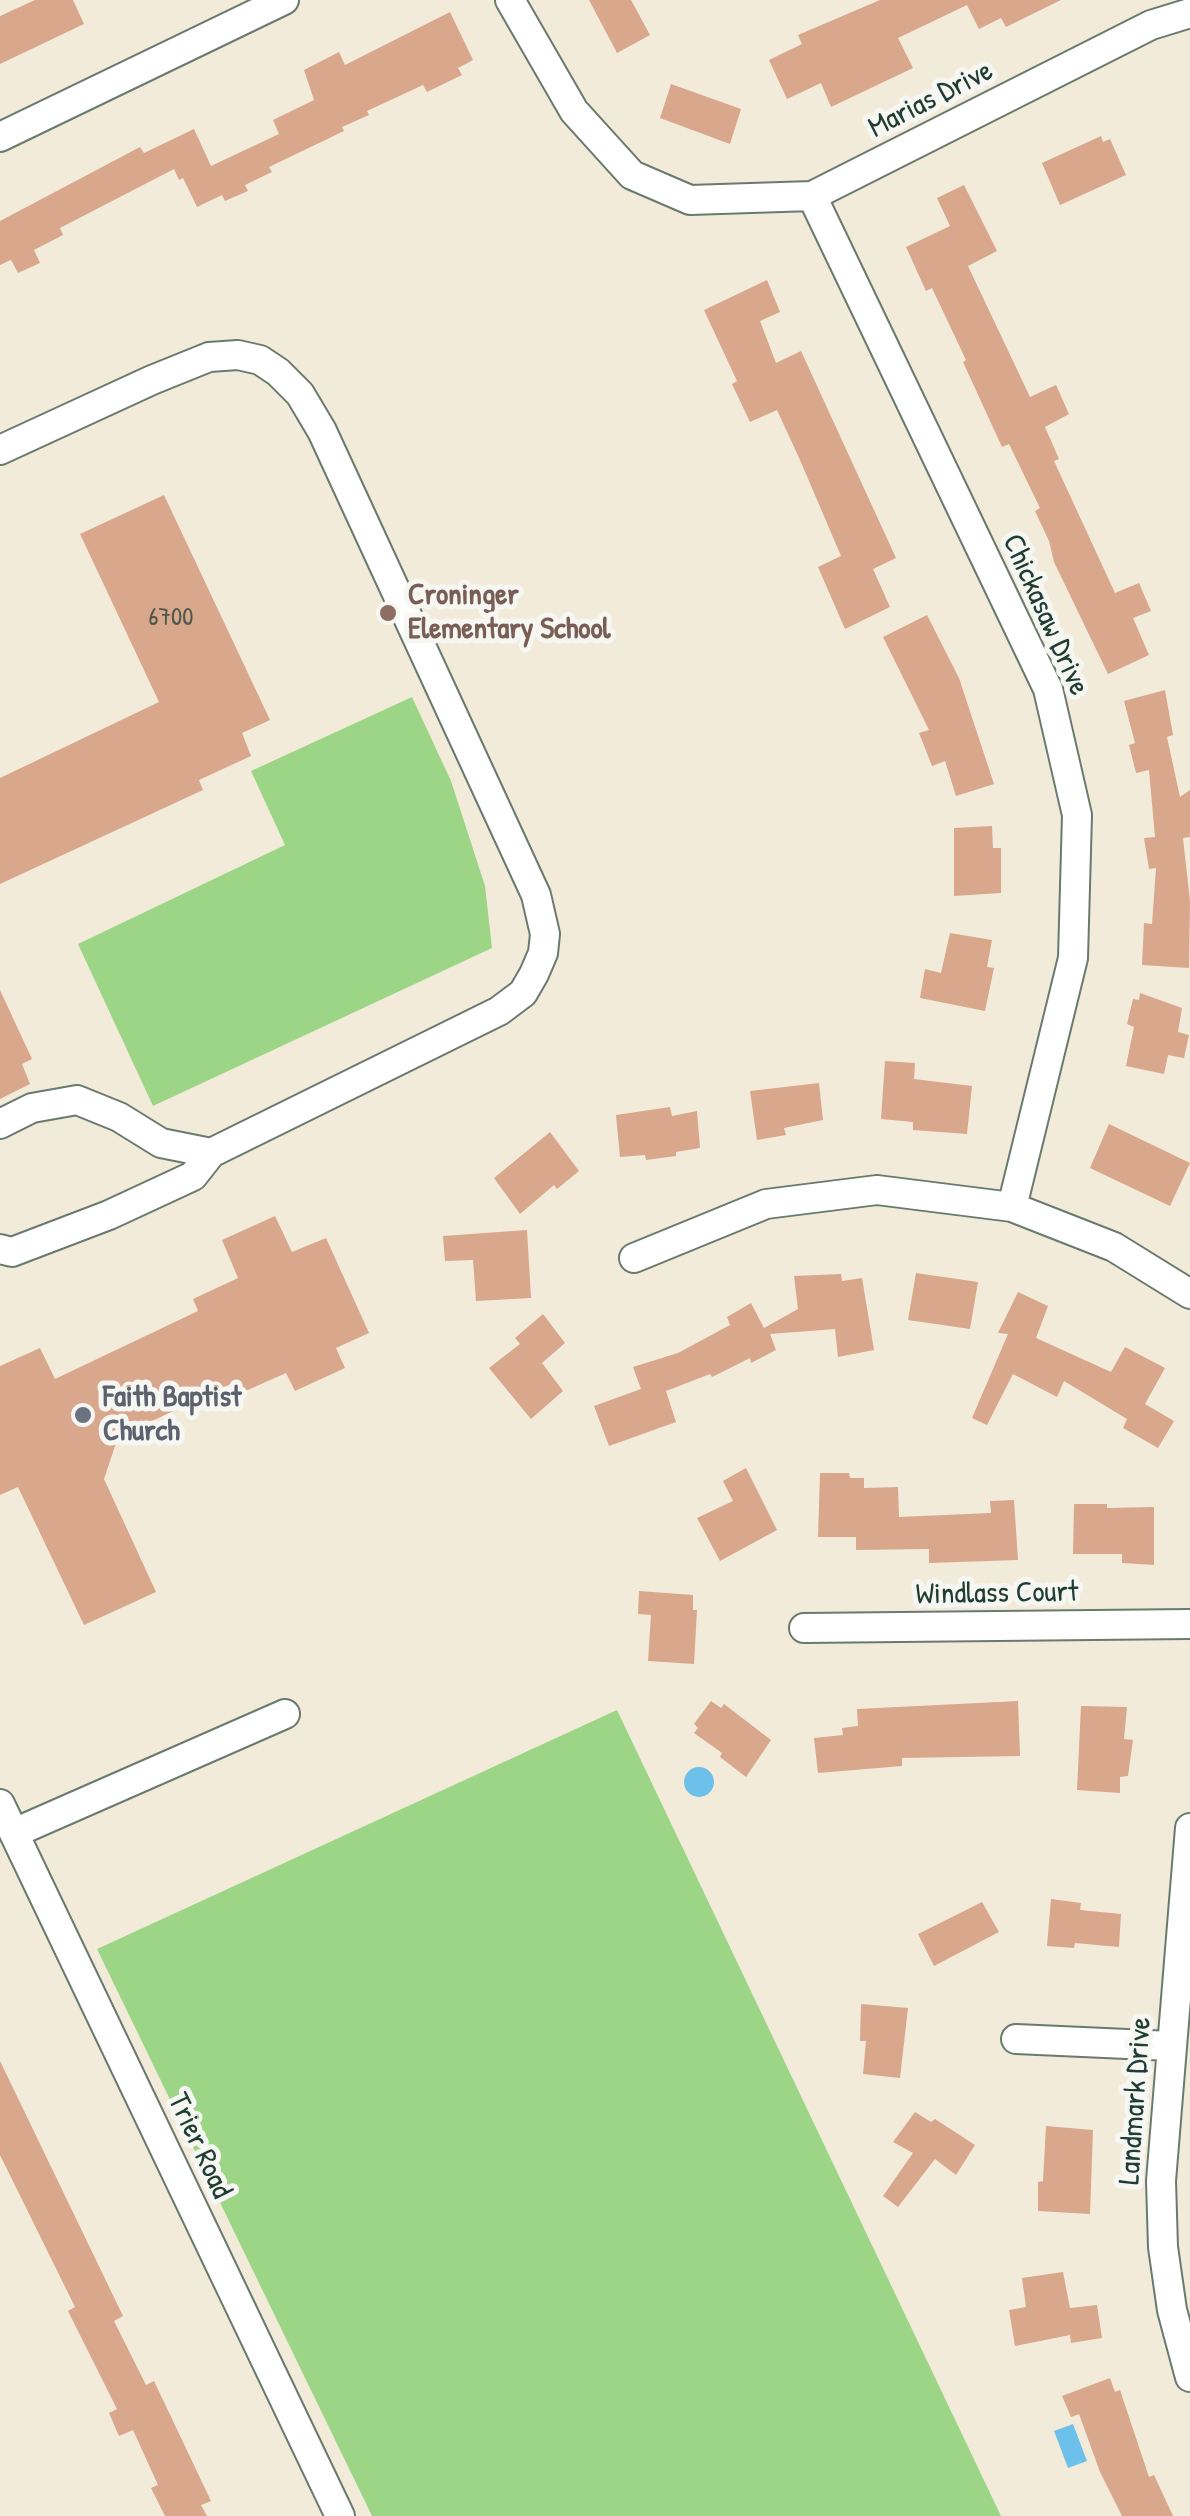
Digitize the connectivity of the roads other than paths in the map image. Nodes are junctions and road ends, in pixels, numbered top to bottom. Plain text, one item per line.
1 (284, 0) edge
2 (510, 0) edge
3 (1190, 14) edge
4 (0, 137) edge
5 (812, 196) junction
6 (138, 386) junction
7 (0, 434) edge
8 (0, 450) edge
9 (0, 467) edge
10 (0, 1124) edge
11 (211, 1154) junction
12 (1012, 1207) junction
13 (0, 1249) edge
14 (634, 1258) dead end
15 (1190, 1294) edge
16 (1190, 1624) edge
17 (804, 1628) dead end
18 (285, 1714) dead end
19 (0, 1804) edge
20 (1190, 1828) edge
21 (14, 1834) junction
22 (1016, 2039) dead end
23 (1171, 2046) junction
24 (1190, 2377) edge
25 (340, 2516) edge

1 - 4 street
2 - 5 street, Marias Drive
3 - 5 street, Marias Drive
5 - 12 street, Chickasaw Drive
6 - 7 street
6 - 8 street
6 - 9 street
6 - 11 street
10 - 11 street
11 - 13 street
12 - 14 street
12 - 15 street
16 - 17 street, Windlass Court
18 - 21 street
19 - 21 street, Trier Road
20 - 23 street, Landmark Drive
21 - 25 street, Trier Road
22 - 23 street
23 - 24 street, Landmark Drive

